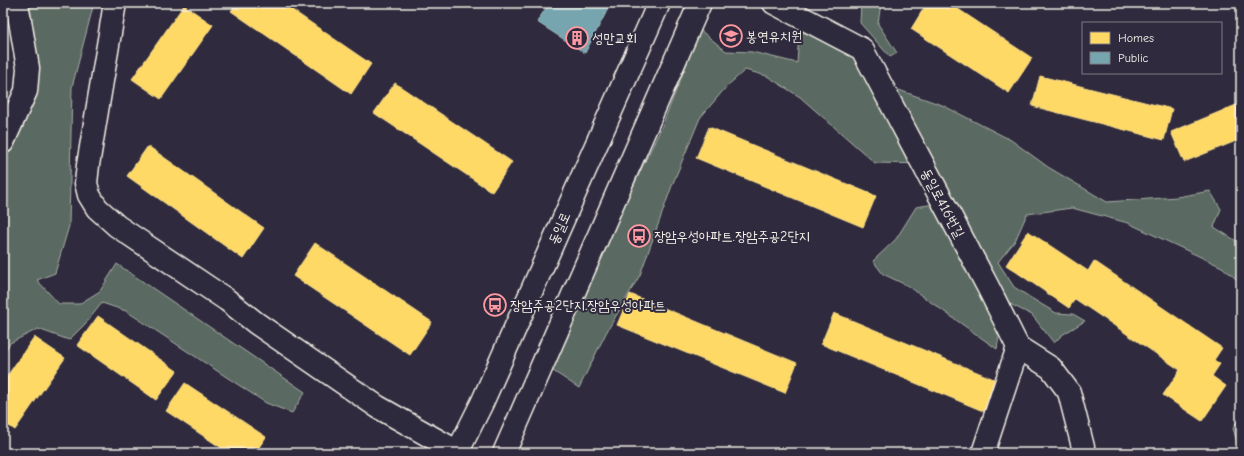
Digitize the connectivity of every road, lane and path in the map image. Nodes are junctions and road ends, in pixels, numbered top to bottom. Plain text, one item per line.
1 (17, 3) edge
2 (115, 3) edge
3 (658, 3) edge
4 (700, 3) edge
5 (774, 3) edge
6 (3, 142) edge
7 (1018, 347) junction
8 (457, 453) edge
9 (504, 453) edge
10 (983, 453) edge
11 (1082, 453) edge

1 - 6 street
2 - 8 street
3 - 8 street, 동일로
4 - 9 street
5 - 7 street, 동일로416번길
7 - 10 street
7 - 11 street

